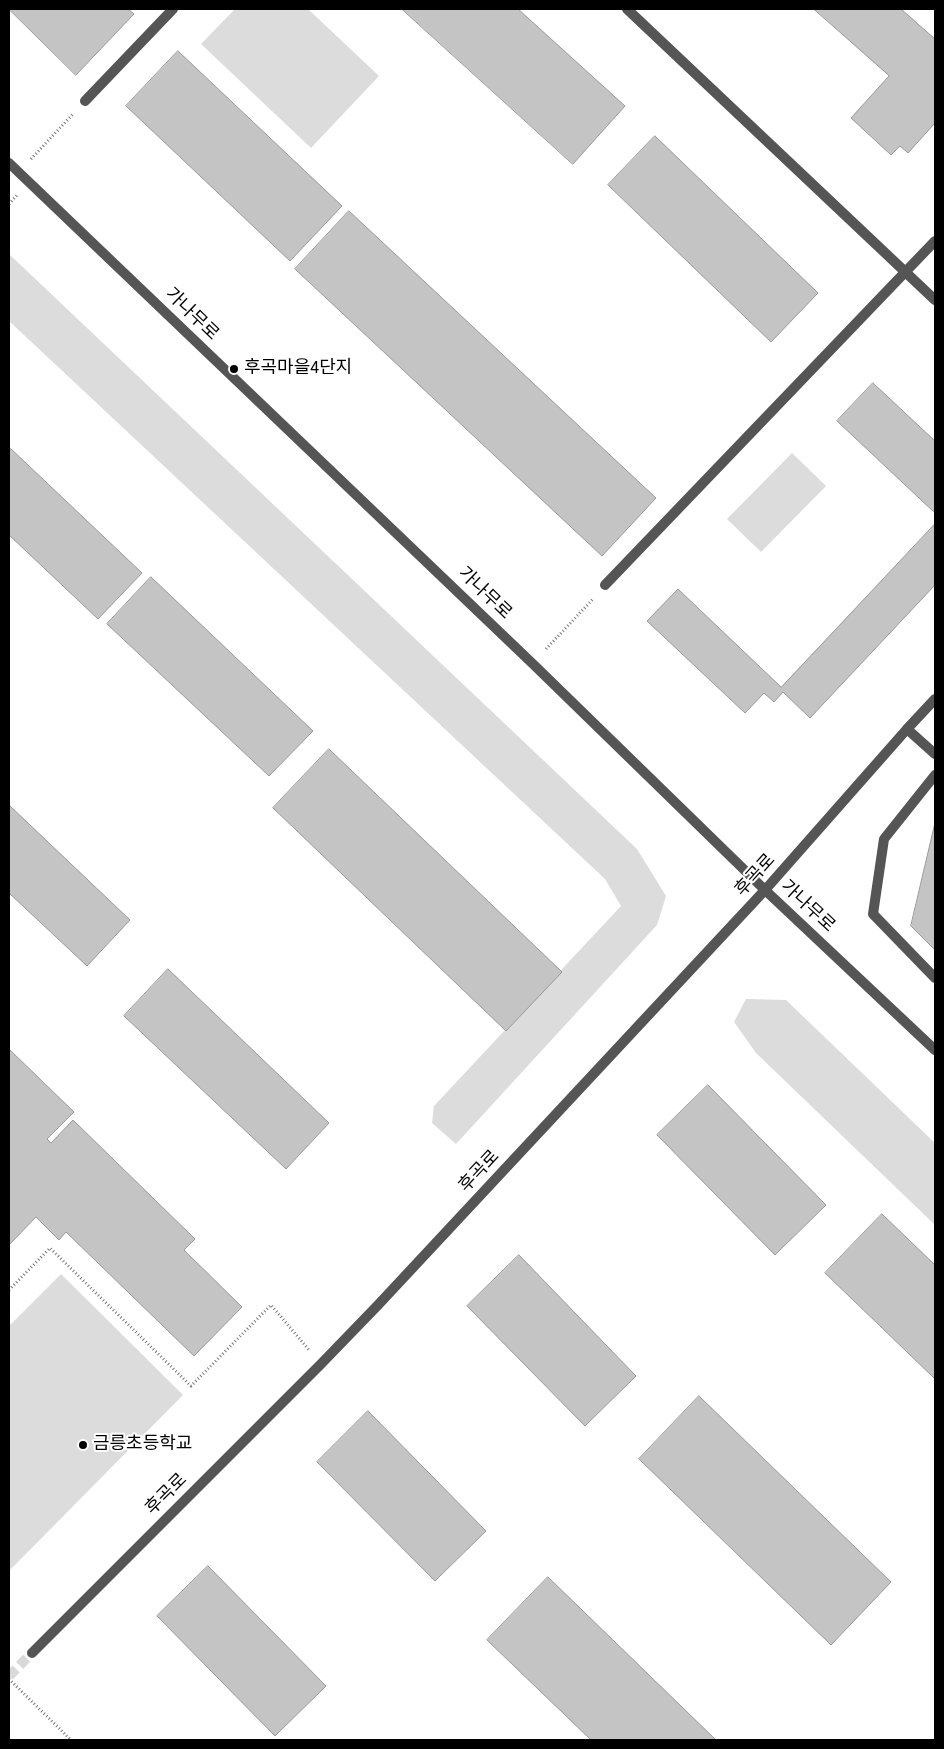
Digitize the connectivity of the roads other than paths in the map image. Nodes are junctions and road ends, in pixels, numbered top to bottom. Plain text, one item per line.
1 (173, 9) edge
2 (627, 9) edge
3 (85, 101) road end
4 (9, 164) edge
5 (935, 241) edge
6 (906, 272) junction
7 (935, 300) edge
8 (605, 586) road end
9 (935, 699) edge
10 (906, 729) junction
11 (935, 754) edge
12 (935, 775) edge
13 (766, 890) junction
14 (935, 978) edge
15 (935, 1050) edge
16 (32, 1652) tunnel mouth

1 - 3 street
2 - 6 street
4 - 13 street, 가나무로
5 - 6 street
6 - 7 street
6 - 8 street
9 - 10 street, 후곡로
10 - 11 street
10 - 13 street, 후곡로
12 - 14 street
13 - 15 street, 가나무로
13 - 16 street, 후곡로

